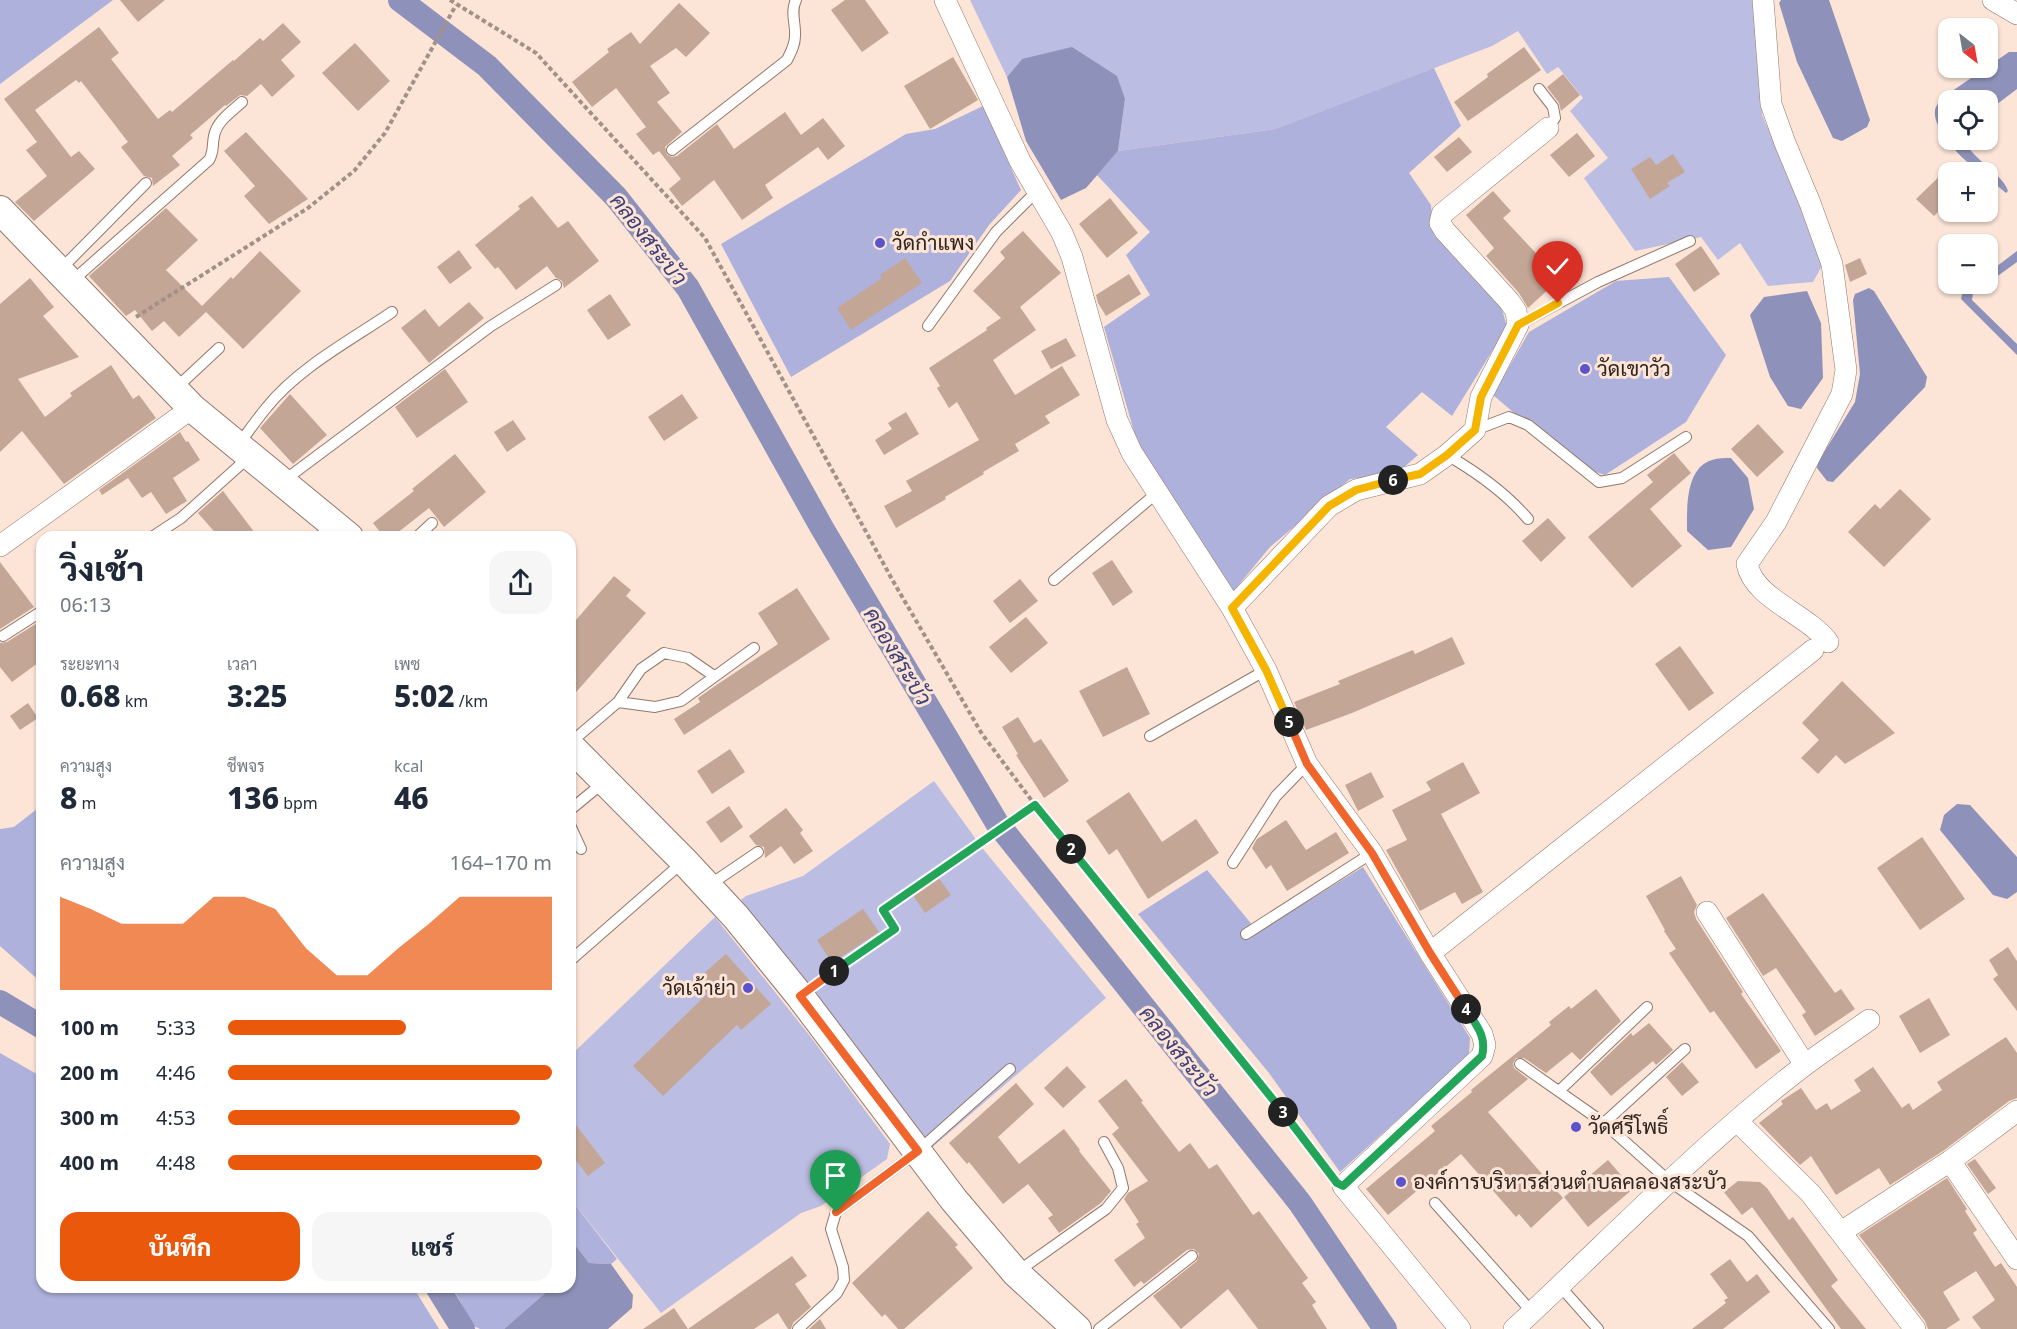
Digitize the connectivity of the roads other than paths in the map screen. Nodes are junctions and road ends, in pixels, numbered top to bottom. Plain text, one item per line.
1 (796, 0) edge
2 (945, 0) edge
3 (1763, 0) edge
4 (1993, 0) edge
5 (2017, 14) edge
6 (1539, 89) dead end
7 (242, 102) dead end
8 (1548, 128) joint
9 (672, 150) dead end
10 (146, 183) dead end
11 (1037, 191) junction
12 (0, 210) edge
13 (1690, 241) dead end
14 (65, 277) junction
15 (556, 285) dead end
16 (392, 312) dead end
17 (1518, 325) junction
18 (928, 326) dead end
19 (219, 348) dead end
20 (184, 399) junction
21 (1475, 430) junction
22 (1686, 437) dead end
23 (245, 451) junction
24 (1447, 455) junction
25 (282, 482) junction
26 (1158, 492) junction
27 (1528, 519) dead end
28 (432, 523) dead end
29 (161, 531) edge
30 (332, 531) edge
31 (423, 531) edge
32 (0, 546) edge
33 (1054, 580) dead end
34 (1232, 608) junction
35 (36, 615) edge
36 (3, 636) dead end
37 (754, 648) dead end
38 (1266, 670) junction
39 (714, 676) junction
40 (618, 702) junction
41 (1150, 736) dead end
42 (576, 740) edge
43 (576, 751) edge
44 (1307, 764) junction
45 (605, 782) junction
46 (576, 805) edge
47 (576, 838) edge
48 (581, 849) dead end
49 (758, 852) dead end
50 (1372, 853) junction
51 (684, 861) junction
52 (1233, 863) dead end
53 (708, 886) junction
54 (1707, 912) dead end
55 (1246, 934) dead end
56 (1430, 953) junction
57 (576, 955) edge
58 (1647, 1007) dead end
59 (1869, 1020) dead end
60 (1685, 1049) dead end
61 (1520, 1064) dead end
62 (1805, 1065) junction
63 (1010, 1069) dead end
64 (1559, 1091) junction
65 (2017, 1111) edge
66 (1737, 1121) junction
67 (1604, 1123) junction
68 (1104, 1142) dead end
69 (918, 1151) junction
70 (1950, 1161) junction
71 (1669, 1181) junction
72 (1435, 1203) dead end
73 (1841, 1232) junction
74 (1192, 1256) dead end
75 (2017, 1259) edge
76 (1016, 1273) junction
77 (1559, 1286) junction
78 (1532, 1312) junction
79 (798, 1329) edge
80 (1077, 1329) edge
81 (1099, 1329) edge
82 (1460, 1329) edge
83 (1514, 1329) edge
84 (1598, 1329) edge
85 (1829, 1329) edge
86 (1915, 1329) edge

1 - 9 lane
2 - 11 street
3 - 56 street
4 - 5 street
6 - 8 lane
7 - 14 lane
8 - 17 street
10 - 14 lane
11 - 18 lane
11 - 26 street
12 - 14 street
13 - 17 lane
14 - 20 street
15 - 25 lane
16 - 23 lane
17 - 21 street
19 - 20 lane
20 - 23 street
20 - 32 street
21 - 22 lane
21 - 24 street
23 - 25 street
23 - 29 lane
24 - 27 lane
24 - 34 street
25 - 30 street
26 - 33 lane
26 - 34 street
28 - 31 lane
34 - 38 street
35 - 36 lane
37 - 39 lane
38 - 41 lane
38 - 44 street
39 - 40 lane
39 - 40 lane
40 - 42 lane
43 - 45 street
44 - 50 street
44 - 52 lane
45 - 46 lane
45 - 51 street
47 - 48 lane
49 - 53 lane
50 - 55 lane
50 - 56 street
51 - 53 street
51 - 57 lane
53 - 69 street
54 - 62 street
56 - 82 street
58 - 64 lane
59 - 62 street
60 - 67 lane
61 - 64 lane
62 - 66 street
63 - 69 lane
64 - 67 lane
65 - 70 street
66 - 71 street
66 - 73 street
67 - 71 lane
68 - 76 lane
69 - 76 street
69 - 79 lane
70 - 73 street
70 - 75 street
71 - 77 street
71 - 85 lane
72 - 78 lane
73 - 86 street
74 - 81 lane
76 - 80 street
77 - 78 street
77 - 84 lane
78 - 83 street

